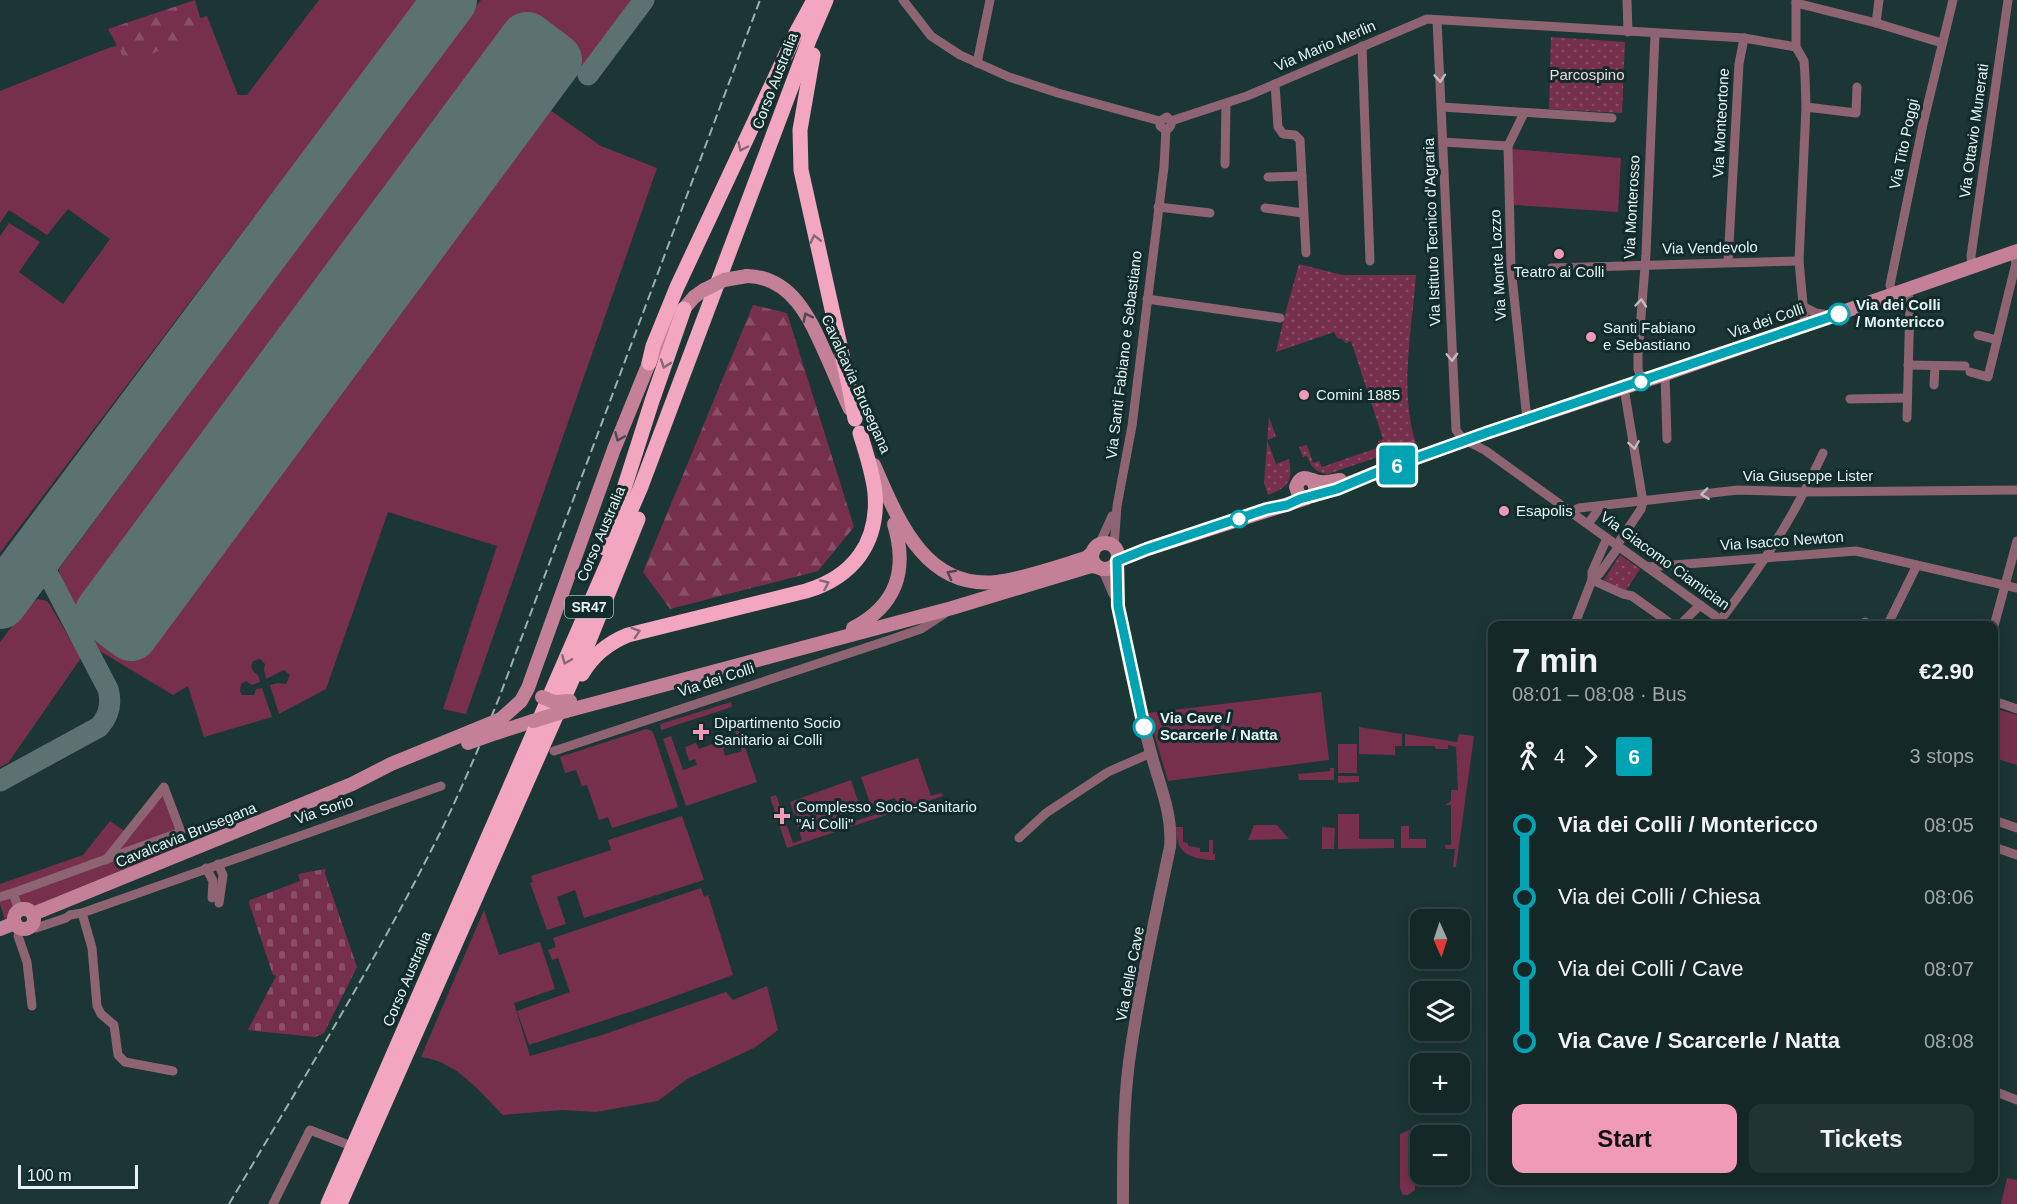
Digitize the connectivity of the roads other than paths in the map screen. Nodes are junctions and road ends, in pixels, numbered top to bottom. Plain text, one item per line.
1 (814, 0) edge
2 (826, 0) edge
3 (837, 0) edge
4 (903, 0) edge
5 (990, 0) edge
6 (1627, 0) edge
7 (1879, 0) edge
8 (1953, 0) edge
9 (2008, 0) edge
10 (1796, 2) edge
11 (1437, 20) junction
12 (1876, 23) junction
13 (1628, 32) junction
14 (1655, 34) junction
15 (1744, 38) junction
16 (1942, 43) junction
17 (1362, 46) junction
18 (1796, 47) junction
19 (813, 55) junction
20 (976, 63) junction
21 (1275, 84) junction
22 (1857, 87) dead end
23 (1226, 104) junction
24 (1442, 107) junction
25 (1806, 107) junction
26 (1524, 112) junction
27 (1612, 118) dead end
28 (1166, 124) junction
29 (1443, 142) junction
30 (1508, 146) junction
31 (1225, 164) dead end
32 (1302, 176) junction
33 (1268, 177) dead end
34 (1158, 207) junction
35 (1265, 208) dead end
36 (1210, 213) dead end
37 (1303, 213) junction
38 (2015, 251) edge
39 (1306, 253) dead end
40 (1370, 261) dead end
41 (1799, 261) junction
42 (1728, 262) junction
43 (1645, 264) junction
44 (1972, 266) junction
45 (1551, 268) dead end
46 (1900, 293) junction
47 (1147, 299) junction
48 (1802, 306) junction
49 (684, 309) junction
50 (1833, 316) junction
51 (1280, 318) dead end
52 (1805, 326) junction
53 (1978, 335) dead end
54 (1997, 340) junction
55 (649, 363) junction
56 (1908, 365) junction
57 (1935, 366) junction
58 (1665, 374) junction
59 (1642, 382) junction
60 (1934, 385) dead end
61 (1624, 388) junction
62 (1907, 398) junction
63 (1850, 399) dead end
64 (1907, 418) dead end
65 (1528, 419) junction
66 (857, 426) junction
67 (1667, 439) dead end
68 (1464, 441) junction
69 (1822, 453) dead end
70 (1380, 471) junction
71 (1313, 480) junction
72 (882, 484) junction
73 (1296, 487) junction
74 (2017, 490) edge
75 (1806, 492) junction
76 (1310, 497) junction
77 (1642, 502) junction
78 (1117, 506) junction
79 (1601, 506) junction
80 (1267, 510) junction
81 (1571, 512) junction
82 (1588, 524) junction
83 (1607, 538) junction
84 (2017, 541) edge
85 (1618, 545) junction
86 (1096, 549) junction
87 (1116, 555) junction
88 (1767, 556) junction
89 (1917, 565) junction
90 (1099, 567) junction
91 (1647, 567) junction
92 (1592, 580) junction
93 (2006, 585) junction
94 (2017, 588) edge
95 (1117, 596) junction
96 (1700, 604) junction
97 (952, 608) junction
98 (1576, 621) edge
99 (1669, 621) edge
100 (1681, 621) edge
101 (1717, 621) edge
102 (1719, 621) edge
103 (1889, 621) edge
104 (1995, 621) edge
105 (885, 626) junction
106 (578, 634) junction
107 (889, 640) junction
108 (778, 655) junction
109 (532, 678) junction
110 (1998, 702) edge
111 (568, 706) junction
112 (2017, 709) edge
113 (470, 737) junction
114 (554, 751) dead end
115 (1151, 753) junction
116 (538, 756) junction
117 (441, 786) dead end
118 (1998, 821) edge
119 (2017, 828) edge
120 (1019, 838) dead end
121 (1998, 848) edge
122 (2017, 855) edge
123 (106, 860) junction
124 (218, 864) junction
125 (206, 868) junction
126 (13, 893) junction
127 (0, 897) edge
128 (67, 900) junction
129 (82, 913) junction
130 (70, 915) junction
131 (23, 920) junction
132 (0, 929) edge
133 (32, 1006) dead end
134 (173, 1071) dead end
135 (1998, 1093) edge
136 (2017, 1100) edge
137 (354, 1147) junction
138 (273, 1204) edge
139 (328, 1204) edge
140 (340, 1204) edge
141 (1123, 1204) edge

1 -> 55 highway
2 - 106 highway, Corso Australia / SR47
3 - 19 highway, Corso Australia / SR47
4 - 20 street
5 - 20 street
6 - 13 street
7 - 12 street
8 - 16 street, Via Tito Poggi
9 - 44 street, Via Ottavio Munerati
10 - 12 street
10 - 18 street
11 - 13 street, Via Mario Merlin
11 - 17 street, Via Mario Merlin
11 -> 24 street, Via Istituto Tecnico d'Agraria
12 - 16 street
13 - 14 street, Via Mario Merlin
14 - 15 street, Via Mario Merlin
14 - 43 street, Via Monterosso
15 - 18 street
15 - 42 street, Via Monteortone
16 - 46 street, Via Tito Poggi
17 - 21 street, Via Mario Merlin
17 - 40 street
18 - 25 street
66 -> 19 highway
19 - 116 highway, Corso Australia / SR47
20 - 28 street
21 - 23 street, Via Mario Merlin
21 - 32 street
22 - 25 street
23 - 28 street, Via Mario Merlin
23 - 31 street
24 - 26 street
24 - 29 street, Via Istituto Tecnico d'Agraria
25 - 41 street
26 - 27 street
26 - 30 street, Via Monte Lozzo
28 - 34 street, Via Santi Fabiano e Sebastiano
29 - 30 street
29 -> 68 street, Via Istituto Tecnico d'Agraria
30 - 65 street, Via Monte Lozzo
32 - 33 street
32 - 37 street
34 - 36 street
34 - 47 street, Via Santi Fabiano e Sebastiano
35 - 37 street
37 - 39 street
38 - 44 main road, Via dei Colli
38 - 54 street, Via dei Colli
41 - 42 street, Via Vendevolo
41 - 48 street
42 - 43 street, Via Vendevolo
43 - 45 street, Via Vendevolo
59 -> 43 street, Via Monterosso
44 - 46 main road, Via dei Colli
46 - 50 main road, Via dei Colli
46 - 56 street, Via Tito Poggi
47 - 51 street
47 - 78 street, Via Santi Fabiano e Sebastiano
48 - 50 street
48 - 52 street
49 - 55 main road, Cavalcavia Brusegana
66 -> 49 main road, Cavalcavia Brusegana, bridge
49 -> 106 highway
50 - 52 main road, Via dei Colli
52 - 58 main road, Via dei Colli
53 - 54 street
54 - 57 street, Via dei Colli
55 -> 109 main road, Cavalcavia Brusegana
56 - 57 street
56 - 62 street, Via Tito Poggi
57 - 60 street
58 - 59 main road, Via dei Colli
58 - 67 street
59 - 61 main road, Via dei Colli
61 - 65 main road, Via dei Colli
61 -> 77 street
62 - 63 street
62 - 64 street, Via Tito Poggi
65 - 68 main road, Via dei Colli
66 - 72 main road, Cavalcavia Brusegana
116 -> 66 highway
68 - 70 main road, Via dei Colli
68 - 81 street, Via Giacomo Ciamician
69 - 75 street
70 - 71 main road, Via dei Colli
70 - 76 main road, Via dei Colli
71 - 73 main road, Via dei Colli
71 - 76 main road
86 -> 72 main road, Cavalcavia Brusegana
72 - 108 main road
73 - 76 main road
73 - 80 main road, Via dei Colli
74 - 75 street, Via Giuseppe Lister
75 -> 77 street, Via Giuseppe Lister
75 - 88 street
76 - 80 main road, Via dei Colli
77 - 79 street, Via Giuseppe Lister
77 - 85 street
78 - 86 street, Via Santi Fabiano e Sebastiano
78 - 87 street, Via Santi Fabiano e Sebastiano
79 - 81 street, Via Giuseppe Lister
79 - 82 street
80 - 87 main road, Via dei Colli
81 - 82 street, Via Giacomo Ciamician
82 - 83 street, Via Giacomo Ciamician
83 - 85 street, Via Giacomo Ciamician
83 - 92 street
84 - 93 street
85 - 91 street, Via Giacomo Ciamician
85 - 92 street
86 - 87 main road
86 - 90 main road
87 - 90 main road, Via dei Colli
87 - 95 street, Via delle Cave
88 - 89 street, Via Isacco Newton
88 - 91 street, Via Isacco Newton
88 - 102 street
89 - 93 street, Via Isacco Newton
89 - 103 street
90 - 95 street, Via delle Cave
90 - 97 main road, Via dei Colli
91 - 96 street, Via Giacomo Ciamician
92 - 98 street
92 - 99 street
93 - 94 street, Via Isacco Newton
93 - 104 street
95 - 115 street, Via delle Cave
96 - 100 street
96 - 101 street, Via Giacomo Ciamician
97 - 105 main road, Cavalcavia Brusegana
97 - 107 street, Via dei Colli
105 - 107 street
105 - 108 main road, Cavalcavia Brusegana
106 -> 137 highway, Corso Australia / SR47
107 - 114 street, Via dei Colli
108 - 111 main road, Cavalcavia Brusegana
109 - 111 main road, Cavalcavia Brusegana, bridge
109 - 113 main road, Cavalcavia Brusegana, bridge
110 - 112 street
111 - 113 main road, Cavalcavia Brusegana, bridge
113 - 128 main road, Cavalcavia Brusegana
115 - 120 street
115 - 141 street, Via delle Cave
116 - 140 highway, Corso Australia / SR47
117 - 124 street, Via Sorio
118 - 119 street
121 - 122 street
123 - 123 street
123 - 126 street
124 - 125 street, Via Sorio
124 - 125 street
125 - 129 street, Via Sorio
126 - 127 street
126 - 131 street
128 - 130 street
128 - 131 main road, Cavalcavia Brusegana
129 - 130 street, Via Sorio
129 - 134 street
130 - 131 street, Via Sorio
131 - 132 main road, Via Sorio
131 - 133 street
135 - 136 street
137 - 138 street
137 - 139 highway, Corso Australia / SR47

